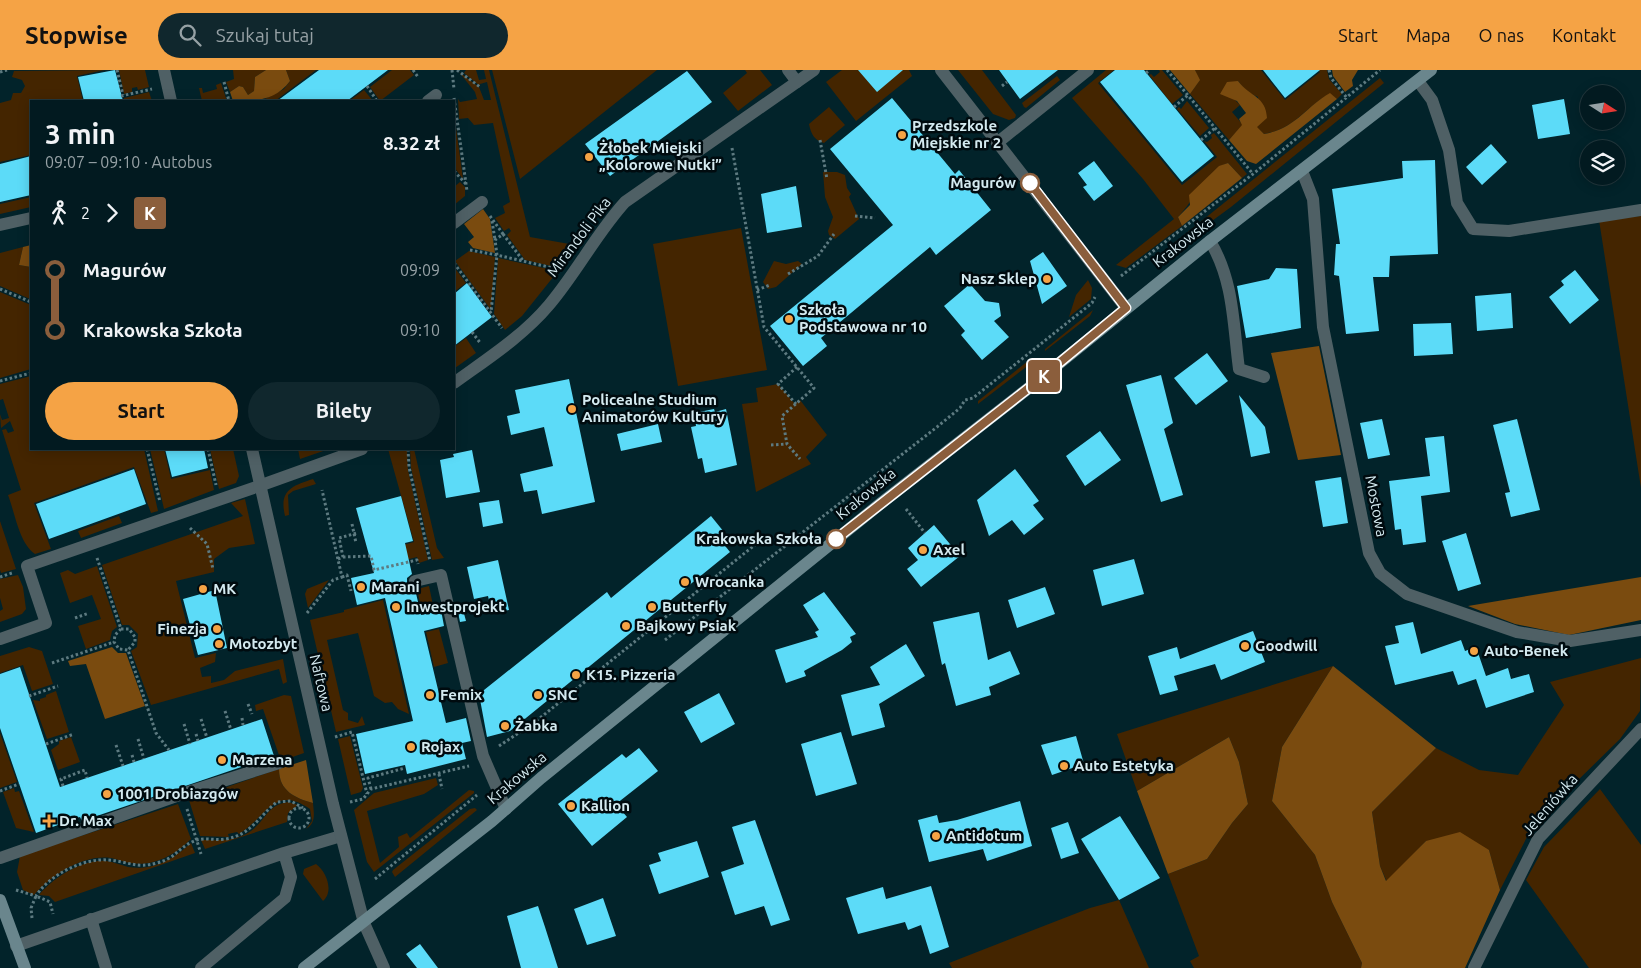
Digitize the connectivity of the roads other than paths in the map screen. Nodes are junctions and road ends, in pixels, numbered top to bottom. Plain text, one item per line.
1 (164, 70) edge
2 (788, 70) edge
3 (814, 70) edge
4 (941, 70) edge
5 (1431, 70) edge
6 (1083, 72) edge
7 (1418, 81) junction
8 (797, 82) junction
9 (171, 100) edge
10 (997, 143) junction
11 (1302, 171) junction
12 (482, 202) road end
13 (1641, 210) edge
14 (30, 218) edge
15 (455, 222) edge
16 (0, 225) edge
17 (1210, 240) junction
18 (1126, 308) junction
19 (1264, 377) dead end
20 (455, 382) edge
21 (252, 450) edge
22 (360, 450) edge
23 (259, 486) junction
24 (423, 579) road end
25 (1641, 630) edge
26 (0, 639) edge
27 (1641, 729) edge
28 (279, 764) dead end
29 (506, 809) junction
30 (341, 836) junction
31 (284, 853) junction
32 (0, 858) edge
33 (0, 900) edge
34 (91, 919) junction
35 (364, 923) junction
36 (16, 946) junction
37 (25, 968) edge
38 (106, 968) edge
39 (201, 968) edge
40 (304, 968) edge
41 (384, 968) edge
42 (1474, 968) edge

1 - 9 street
2 - 8 street
3 - 8 street, Mirandoli Pika
4 - 10 street
5 - 7 main road, Krakowska
6 - 10 street
7 - 11 main road, Krakowska
7 - 13 street
8 - 20 street, Mirandoli Pika
10 - 18 street
11 - 17 main road, Krakowska
11 - 25 street, Mostowa
12 - 15 street
14 - 16 street
17 - 18 main road, Krakowska
17 - 19 street
18 - 29 main road, Krakowska
21 - 23 street, Naftowa
22 - 23 street
23 - 26 street
23 - 30 street, Naftowa
24 - 29 street
27 - 42 street, Jeleniówka
28 - 32 street
29 - 35 main road, Krakowska
30 - 31 street
30 - 35 street, Naftowa
31 - 34 street
31 - 39 street
33 - 36 main road
34 - 36 street
34 - 38 street
35 - 40 main road, Krakowska
35 - 41 street, Naftowa
36 - 37 main road

